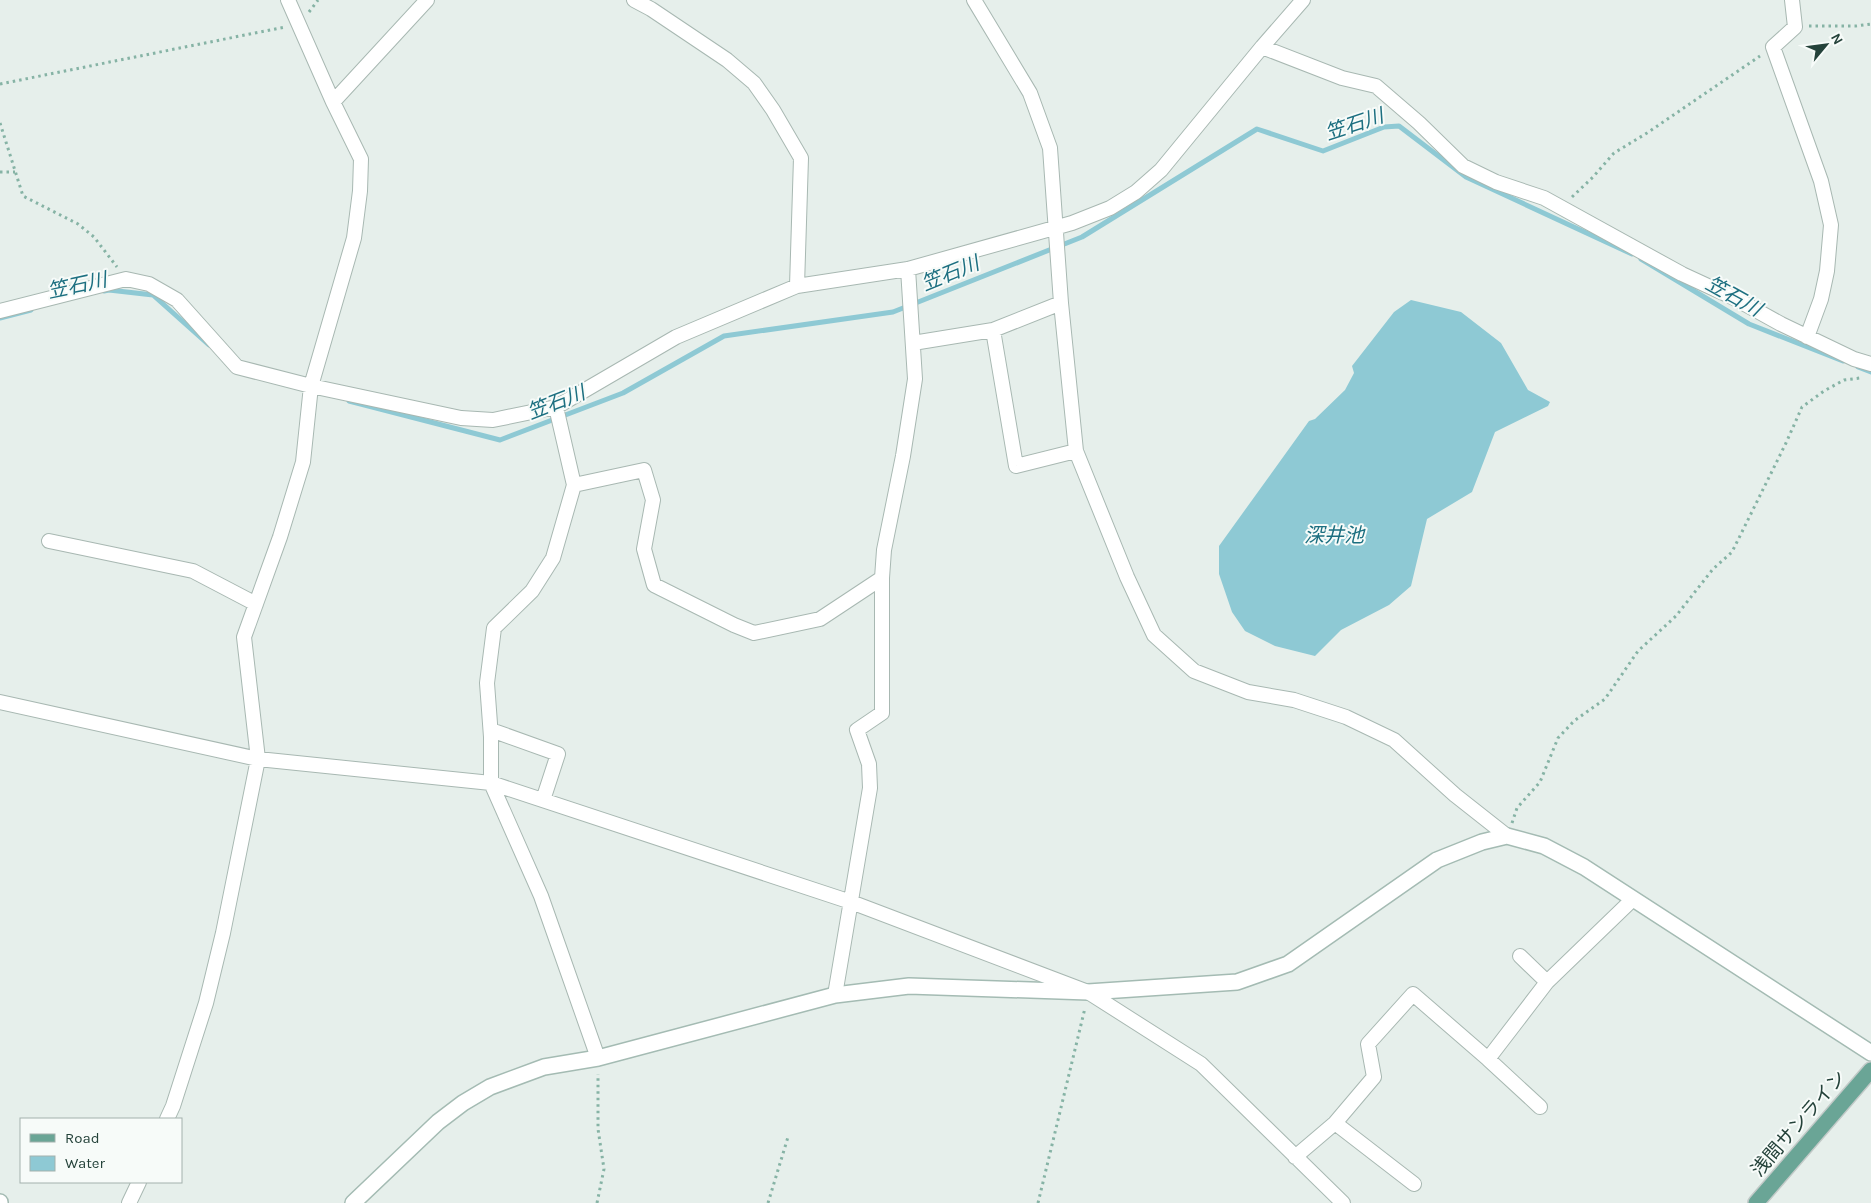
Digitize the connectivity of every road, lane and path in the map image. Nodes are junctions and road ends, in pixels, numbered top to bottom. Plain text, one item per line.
1 (288, 0) edge
2 (427, 0) edge
3 (634, 0) edge
4 (974, 0) edge
5 (1303, 0) edge
6 (1792, 0) edge
7 (300, 24) junction
8 (1871, 24) edge
9 (1795, 26) junction
10 (1262, 47) junction
11 (1773, 47) junction
12 (0, 84) edge
13 (334, 102) junction
14 (0, 123) edge
15 (0, 172) edge
16 (16, 172) junction
17 (1563, 210) junction
18 (1055, 228) junction
19 (908, 269) junction
20 (126, 279) junction
21 (797, 286) junction
22 (1061, 303) junction
23 (0, 311) edge
24 (993, 330) junction
25 (1807, 337) junction
26 (913, 343) junction
27 (1871, 364) edge
28 (311, 386) junction
29 (556, 407) junction
30 (1076, 451) junction
31 (574, 485) junction
32 (49, 541) dead end
33 (882, 578) junction
34 (256, 604) junction
35 (0, 702) edge
36 (491, 730) junction
37 (258, 759) junction
38 (491, 783) junction
39 (543, 800) junction
40 (1507, 836) junction
41 (1633, 899) junction
42 (851, 902) junction
43 (1520, 956) dead end
44 (1547, 982) junction
45 (1088, 992) junction
46 (835, 995) junction
47 (1871, 1053) edge
48 (598, 1058) junction
49 (1488, 1059) junction
50 (1871, 1070) edge
51 (1540, 1107) dead end
52 (168, 1118) edge
53 (1335, 1124) junction
54 (788, 1137) dead end
55 (1295, 1156) junction
56 (139, 1183) edge
57 (1414, 1184) dead end
58 (129, 1203) edge
59 (353, 1203) edge
60 (597, 1203) edge
61 (768, 1203) edge
62 (1038, 1203) edge
63 (1343, 1203) edge
64 (1756, 1203) edge

1 - 7 street
2 - 13 street
3 - 21 street
4 - 18 street
5 - 10 street
6 - 9 street
7 - 12 path
7 - 13 street
8 - 9 path
9 - 11 street
10 - 17 street
10 - 18 street
11 - 17 path
11 - 25 street
13 - 28 street
14 - 16 path
15 - 16 path
16 - 20 path
17 - 25 street
18 - 19 street
18 - 22 street
19 - 21 street
19 - 26 street
20 - 23 street
20 - 28 street
21 - 29 street
22 - 24 street
22 - 30 street
24 - 26 street
24 - 30 street
25 - 27 street
26 - 33 street
27 - 40 path
28 - 29 street
28 - 34 street
29 - 31 street
30 - 40 street
31 - 33 street
31 - 36 street
32 - 34 street
33 - 42 street
34 - 37 street
35 - 37 street
36 - 38 street
36 - 39 street
37 - 38 street
37 - 52 street
38 - 39 street
38 - 48 street
39 - 42 street
40 - 41 street
40 - 45 street
41 - 44 street
41 - 47 street
42 - 45 street
42 - 46 street
43 - 44 street
44 - 49 street
45 - 46 street
45 - 55 street
45 - 62 path
46 - 48 street
48 - 59 street
48 - 60 path
49 - 51 street
49 - 53 street
50 - 64 main road, 浅間サンライン
53 - 55 street
53 - 57 street
54 - 61 path
55 - 63 street
56 - 58 street

